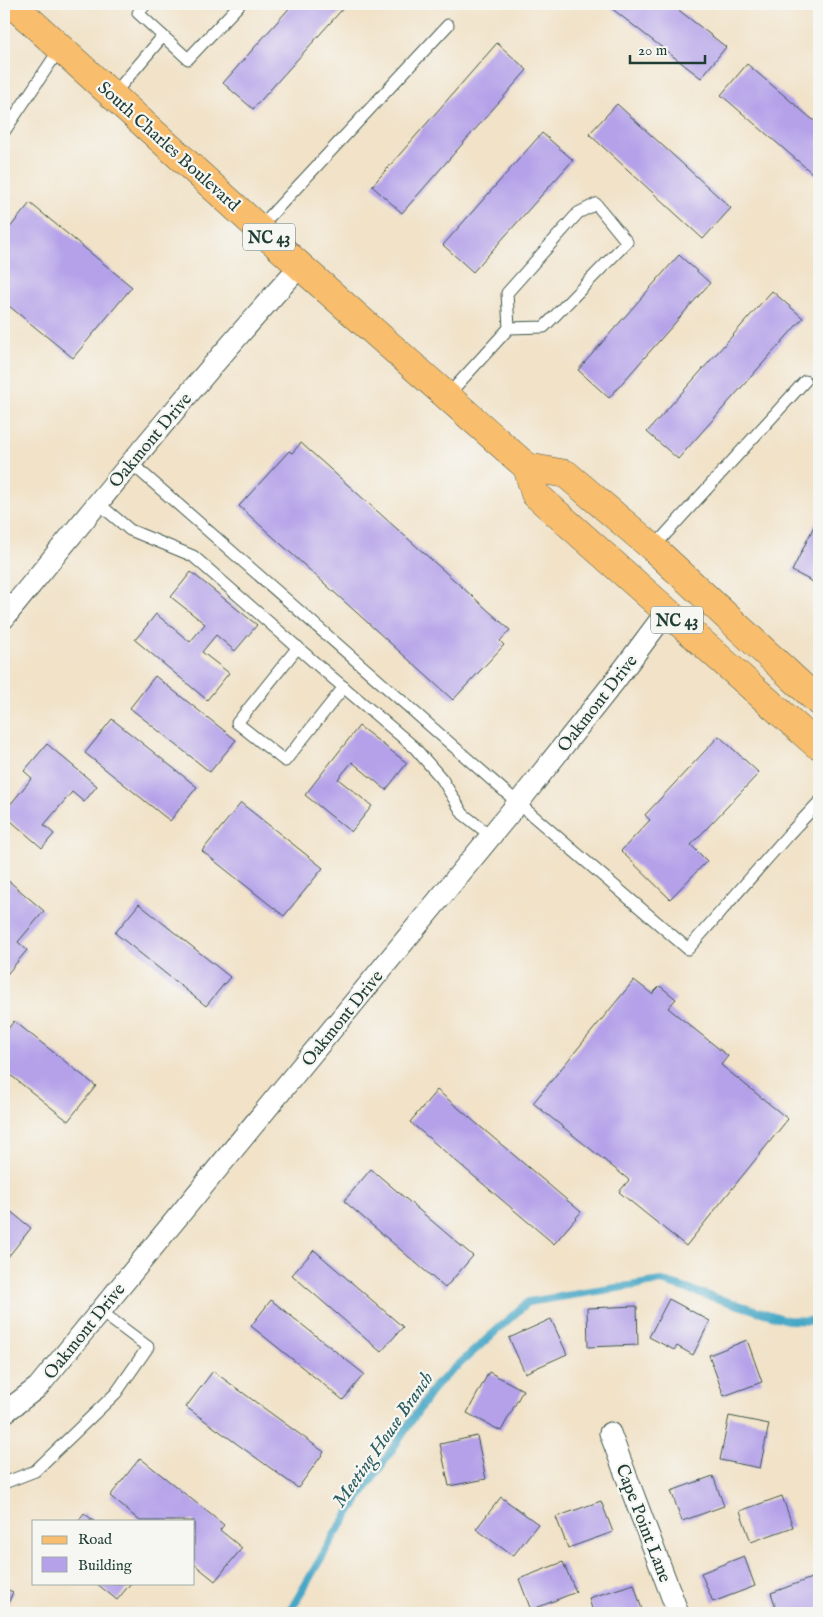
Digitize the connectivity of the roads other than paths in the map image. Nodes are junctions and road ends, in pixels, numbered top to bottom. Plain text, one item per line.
1 (12, 4) edge
2 (146, 4) edge
3 (240, 4) edge
4 (448, 25) dead end
5 (163, 36) junction
6 (61, 47) junction
7 (113, 95) junction
8 (4, 132) edge
9 (259, 228) junction
10 (300, 266) junction
11 (509, 328) junction
12 (804, 381) dead end
13 (447, 396) junction
14 (131, 463) junction
15 (527, 467) junction
16 (98, 503) junction
17 (547, 504) junction
18 (653, 548) junction
19 (667, 611) junction
20 (4, 618) edge
21 (298, 647) junction
22 (344, 687) junction
23 (819, 702) edge
24 (819, 714) edge
25 (819, 745) edge
26 (819, 802) edge
27 (518, 803) junction
28 (491, 836) junction
29 (100, 1311) junction
30 (4, 1413) edge
31 (610, 1433) dead end
32 (4, 1483) edge
33 (678, 1613) edge

1 - 6 main road, South Charles Boulevard / NC 43
2 - 5 lane
3 - 5 lane
4 - 9 lane
5 - 7 lane
6 - 7 main road, South Charles Boulevard / NC 43
6 - 8 lane
7 - 9 main road, South Charles Boulevard / NC 43
9 - 10 main road, South Charles Boulevard / NC 43
10 - 13 main road, South Charles Boulevard / NC 43
10 - 14 street, Oakmont Drive
11 - 11 lane
11 - 13 lane
12 - 18 lane
13 - 15 main road, South Charles Boulevard / NC 43
14 - 16 street, Oakmont Drive
14 - 27 lane
15 - 17 main road, NC 43
15 - 18 main road, NC 43
16 - 20 street, Oakmont Drive
16 - 21 lane
17 - 18 main road
17 - 19 main road, NC 43
18 - 23 main road, NC 43
19 - 24 main road
19 - 25 main road, NC 43
19 - 27 street, Oakmont Drive
21 - 22 lane
21 - 22 lane
22 - 28 lane
26 - 27 lane
27 - 28 street, Oakmont Drive
28 - 29 street, Oakmont Drive
29 - 30 street, Oakmont Drive
29 - 32 lane
31 - 33 street, Cape Point Lane

